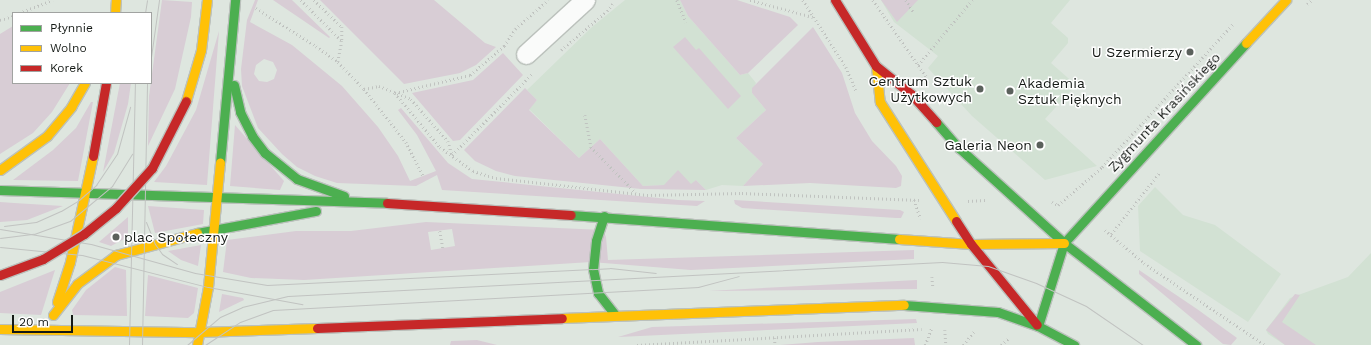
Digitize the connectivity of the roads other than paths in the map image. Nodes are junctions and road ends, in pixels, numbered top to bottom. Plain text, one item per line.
1 (116, 0) edge
2 (207, 0) edge
3 (235, 0) edge
4 (585, 0) edge
5 (836, 0) edge
6 (1286, 0) edge
7 (115, 12) edge
8 (526, 54) dead end
9 (229, 63) junction
10 (876, 66) junction
11 (84, 84) edge
12 (106, 84) edge
13 (0, 170) edge
14 (0, 190) edge
15 (86, 194) junction
16 (218, 198) junction
17 (364, 203) junction
18 (604, 216) junction
19 (215, 228) junction
20 (1064, 243) junction
21 (971, 244) junction
22 (0, 275) edge
23 (53, 315) junction
24 (615, 315) junction
25 (1038, 326) junction
26 (0, 329) edge
27 (317, 329) junction
28 (200, 332) junction
29 (47, 334) junction
30 (304, 337) dead end
31 (197, 345) edge
32 (1074, 345) edge
33 (1196, 345) edge

1 - 7 main road
2 - 22 main road, bridge
3 - 9 main road
4 - 8 street
5 - 10 main road
6 - 20 main road, Zygmunta Krasińskiego
9 - 16 main road
9 - 17 main road
10 - 20 main road
10 - 21 main road
11 - 13 main road
12 - 15 main road
14 - 15 main road
15 - 16 main road
15 - 23 main road
16 - 17 main road
16 - 19 main road
17 - 18 main road
17 - 19 main road
18 - 21 main road
18 - 24 main road
19 - 23 main road
19 - 28 main road
20 - 21 main road
20 - 25 main road
20 - 33 main road
21 - 25 main road
23 - 29 main road
24 - 25 main road
24 - 27 main road
25 - 32 main road
26 - 29 main road
27 - 28 main road
27 - 30 main road
28 - 29 main road
28 - 31 main road

